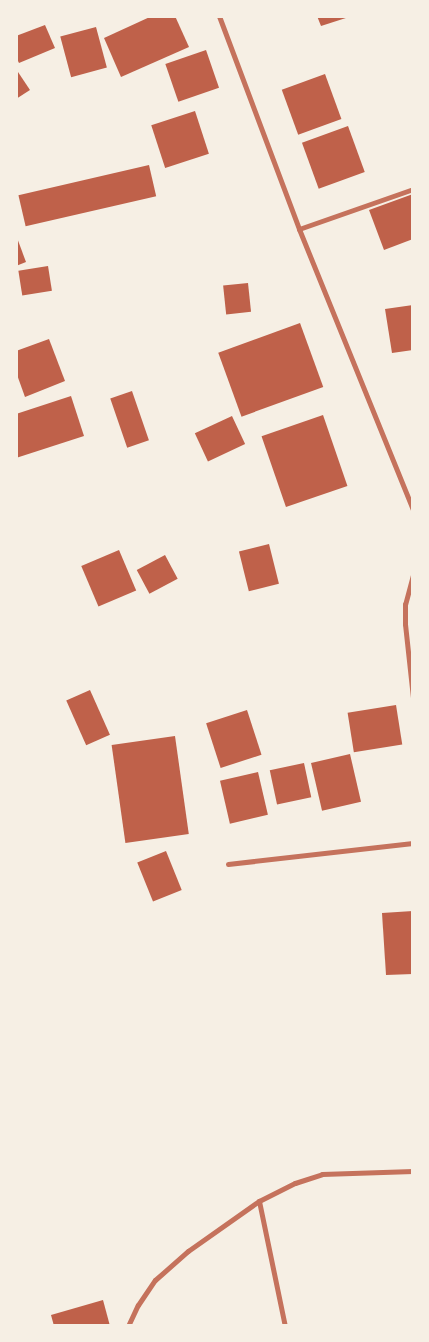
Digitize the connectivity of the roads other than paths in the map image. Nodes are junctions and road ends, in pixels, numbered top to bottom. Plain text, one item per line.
1 (218, 16) edge
2 (413, 189) edge
3 (300, 229) junction
4 (412, 506) edge
5 (413, 575) edge
6 (413, 698) edge
7 (413, 843) edge
8 (228, 864) dead end
9 (413, 1171) edge
10 (259, 1201) junction
11 (128, 1326) edge
12 (285, 1326) edge

1 - 3 street
2 - 3 street
3 - 4 street
5 - 6 street
7 - 8 street
9 - 10 street
10 - 11 street
10 - 12 street

